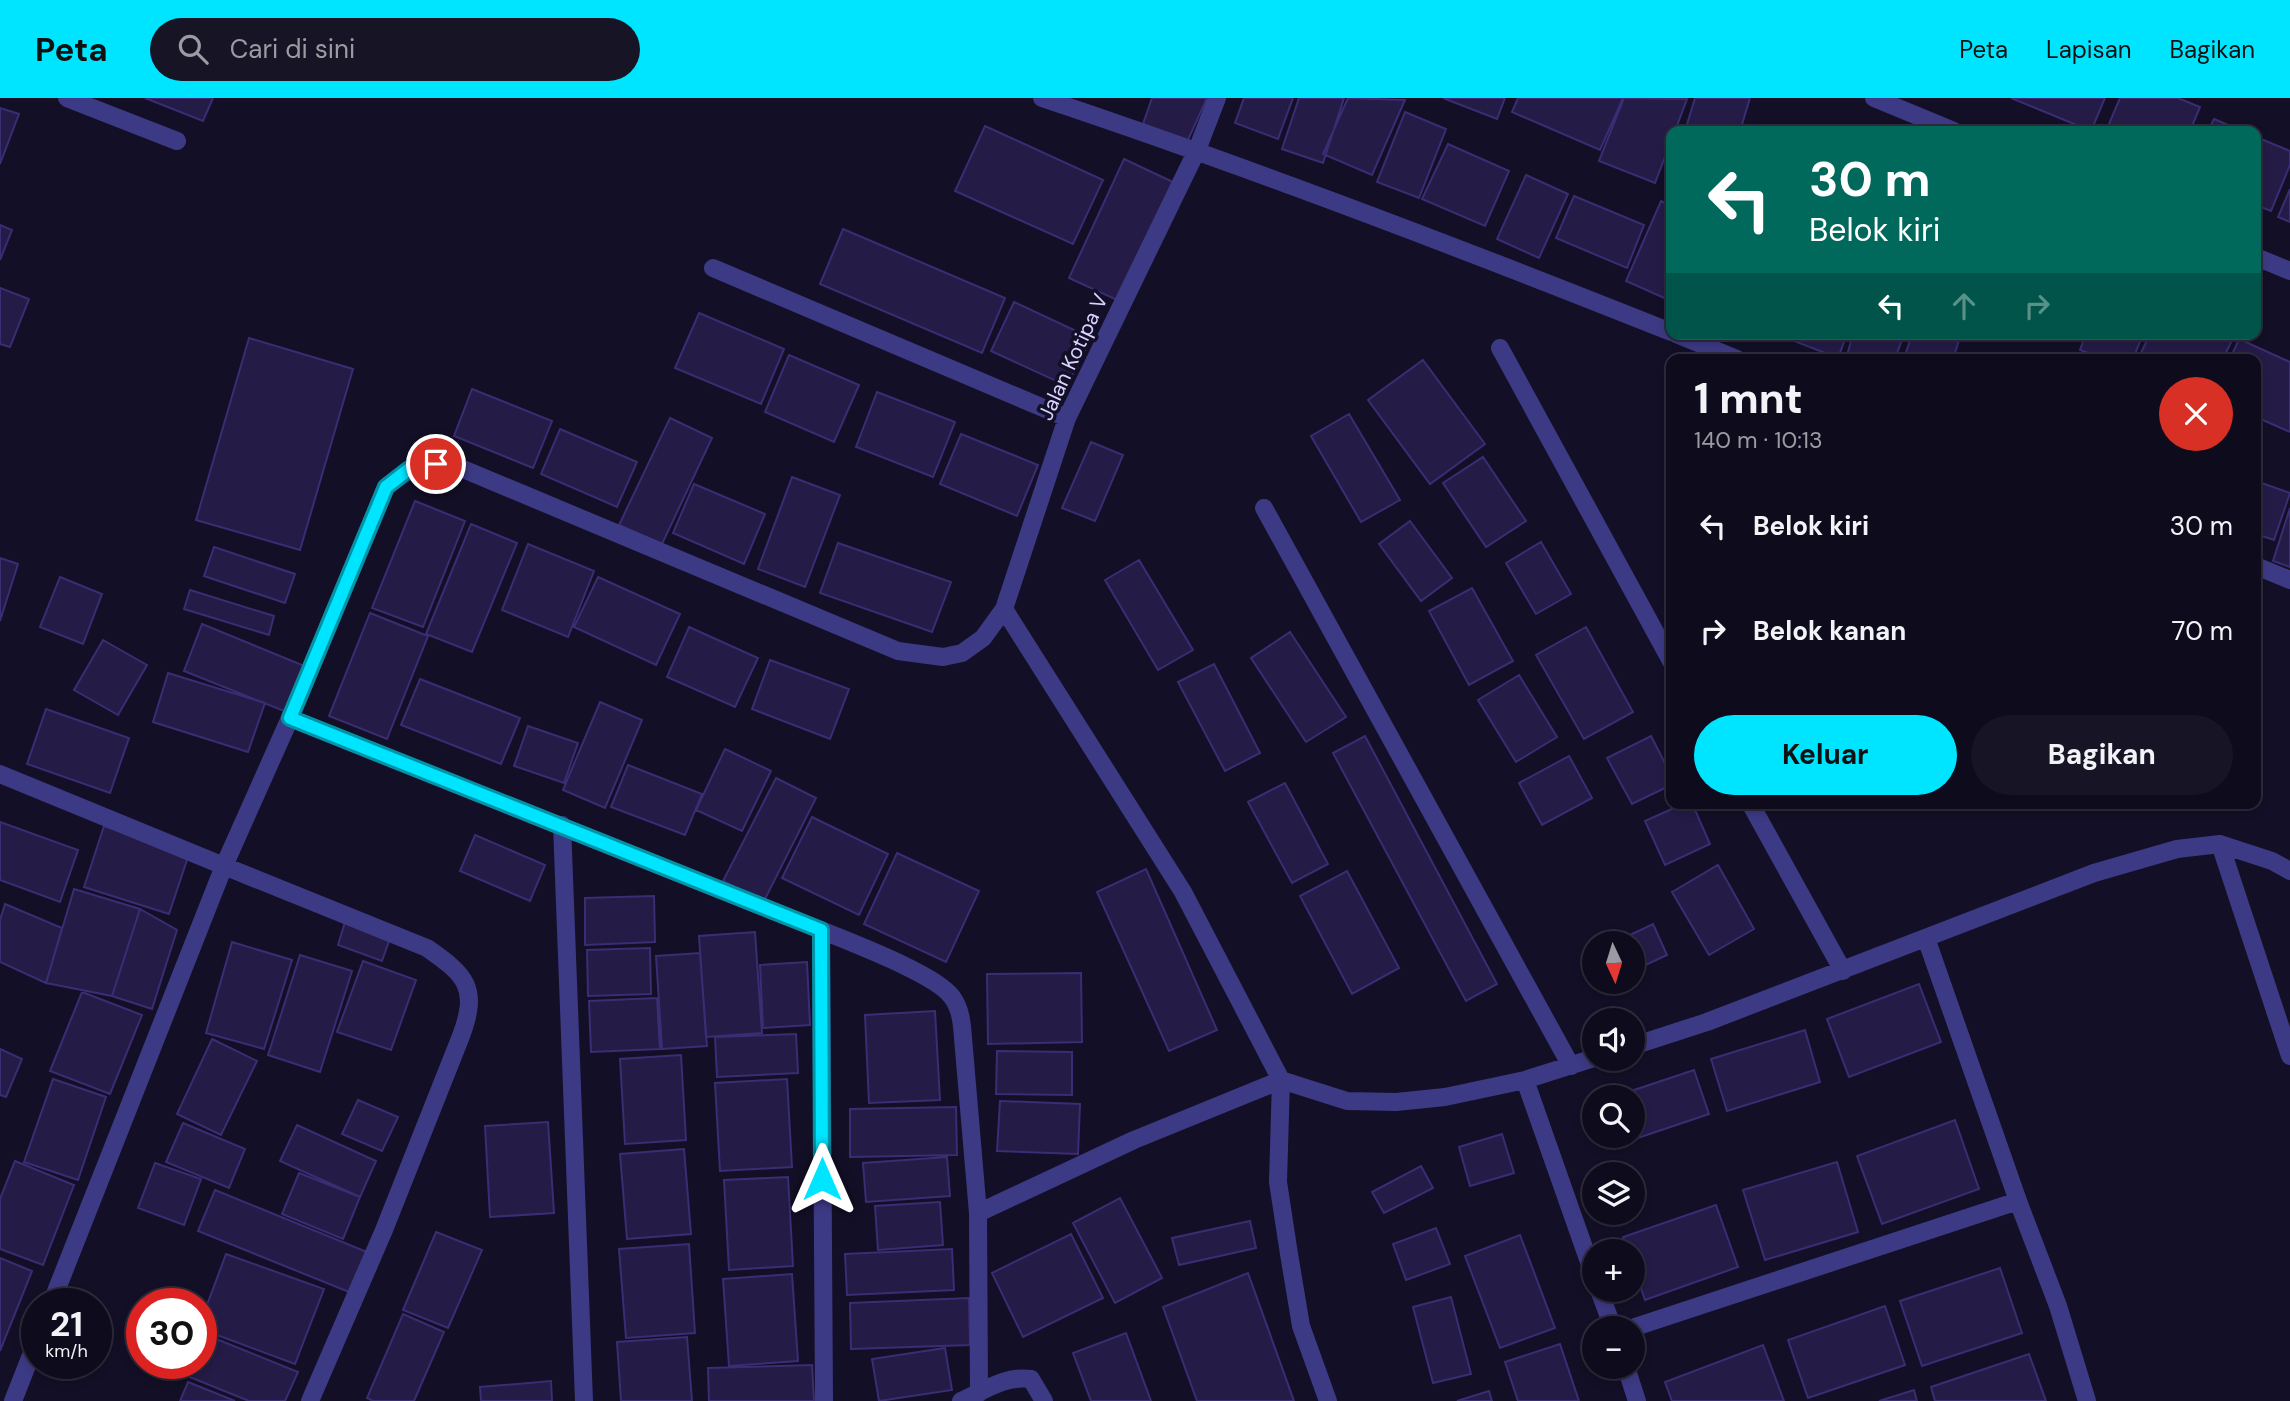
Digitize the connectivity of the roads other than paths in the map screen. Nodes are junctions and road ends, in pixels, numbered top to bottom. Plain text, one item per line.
1 (67, 98) edge
2 (1042, 98) edge
3 (1217, 98) edge
4 (1874, 98) edge
5 (1942, 126) edge
6 (177, 141) dead end
7 (1197, 150) junction
8 (2261, 259) edge
9 (713, 268) dead end
10 (2290, 271) edge
11 (1666, 330) edge
12 (1691, 340) edge
13 (1500, 348) dead end
14 (1725, 354) edge
15 (1067, 418) junction
16 (1264, 508) dead end
17 (2261, 568) edge
18 (2290, 580) edge
19 (1004, 609) junction
20 (1666, 652) edge
21 (290, 718) junction
22 (0, 774) edge
23 (1753, 809) edge
24 (562, 825) junction
25 (2220, 844) junction
26 (224, 866) junction
27 (2290, 871) edge
28 (821, 930) junction
29 (1926, 939) junction
30 (1843, 971) junction
31 (1645, 1041) edge
32 (2290, 1056) edge
33 (1582, 1062) edge
34 (1571, 1066) junction
35 (1281, 1080) junction
36 (1525, 1080) junction
37 (2018, 1202) junction
38 (978, 1213) junction
39 (1582, 1242) edge
40 (57, 1288) edge
41 (1645, 1324) edge
42 (22, 1379) edge
43 (1630, 1379) edge
44 (979, 1394) junction
45 (13, 1401) edge
46 (310, 1401) edge
47 (584, 1401) edge
48 (824, 1401) edge
49 (961, 1401) edge
50 (1044, 1401) edge
51 (1328, 1401) edge
52 (1637, 1401) edge
53 (2087, 1401) edge

1 - 6 street
2 - 7 street
3 - 7 street, Jalan Kotipa V
4 - 5 street
7 - 11 street
7 - 15 street, Jalan Kotipa V
8 - 10 street
9 - 15 street
12 - 14 street
13 - 20 street
15 - 19 street, Jalan Kotipa V
16 - 34 street
17 - 18 street
19 - 21 street, Jalan Kotipa V
19 - 35 street
21 - 24 street
21 - 26 street
22 - 26 street
23 - 30 street
24 - 28 street
24 - 47 street
25 - 27 street
25 - 29 street
25 - 32 street
26 - 40 street
26 - 46 street
28 - 38 street
28 - 48 street
29 - 30 street
29 - 37 street
30 - 31 street
33 - 34 street
34 - 36 street
35 - 36 street
35 - 38 street
35 - 51 street
36 - 39 street
37 - 41 street
37 - 53 street
38 - 44 street
42 - 45 street
43 - 52 street
44 - 49 street
44 - 50 street

